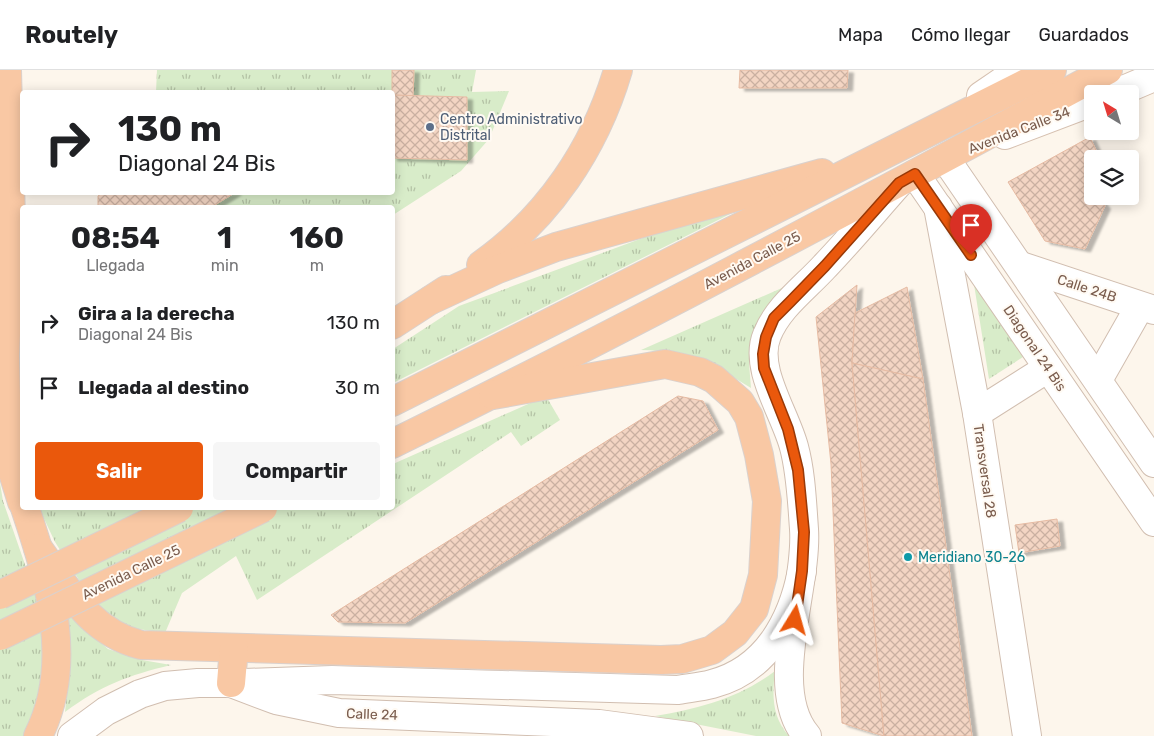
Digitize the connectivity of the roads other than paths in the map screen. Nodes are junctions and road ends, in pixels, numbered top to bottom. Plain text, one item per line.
1 (618, 70) edge
2 (1019, 70) edge
3 (1052, 70) edge
4 (1108, 70) edge
5 (9, 74) edge
6 (1154, 77) edge
7 (1135, 85) edge
8 (1084, 105) edge
9 (928, 134) junction
10 (884, 155) junction
11 (945, 158) junction
12 (907, 178) junction
13 (938, 207) junction
14 (1021, 266) junction
15 (432, 300) junction
16 (1147, 308) edge
17 (395, 322) edge
18 (5, 356) junction
19 (1048, 368) junction
20 (1098, 380) junction
21 (493, 394) junction
22 (20, 395) edge
23 (395, 400) edge
24 (977, 413) junction
25 (395, 443) edge
26 (1154, 463) edge
27 (20, 496) edge
28 (25, 510) edge
29 (175, 510) edge
30 (259, 510) edge
31 (1154, 522) edge
32 (38, 548) junction
33 (802, 571) junction
34 (0, 595) edge
35 (0, 636) edge
36 (234, 648) junction
37 (231, 683) junction
38 (38, 736) edge
39 (72, 736) edge
40 (689, 736) edge
41 (806, 736) edge
42 (1027, 736) edge

1 - 15 highway
2 - 9 street
3 - 9 highway
4 - 11 highway, Avenida Calle 25
5 - 18 highway
6 - 7 street
8 - 11 street, Avenida Calle 34
9 - 10 highway
10 - 15 highway
10 - 23 highway
11 - 12 highway, Avenida Calle 25
11 - 14 street
12 - 13 street, Diagonal 24 Bis
12 - 21 highway, Avenida Calle 25
12 - 33 street
13 - 19 street, Diagonal 24 Bis
13 - 24 street, Transversal 28
14 - 16 street, Calle 24B
14 - 20 street
15 - 17 highway
16 - 20 street
18 - 22 highway
18 - 27 highway
19 - 24 street
19 - 31 street, Diagonal 24 Bis
20 - 26 street
21 - 25 highway, Avenida Calle 25
21 - 36 highway
24 - 42 street, Transversal 28
28 - 32 highway
29 - 34 highway, bridge
30 - 35 highway, Avenida Calle 25, bridge
32 - 36 highway
32 - 38 highway
33 - 37 street
33 - 41 street
36 - 37 highway
37 - 39 street, Calle 24
37 - 40 street, Calle 24

